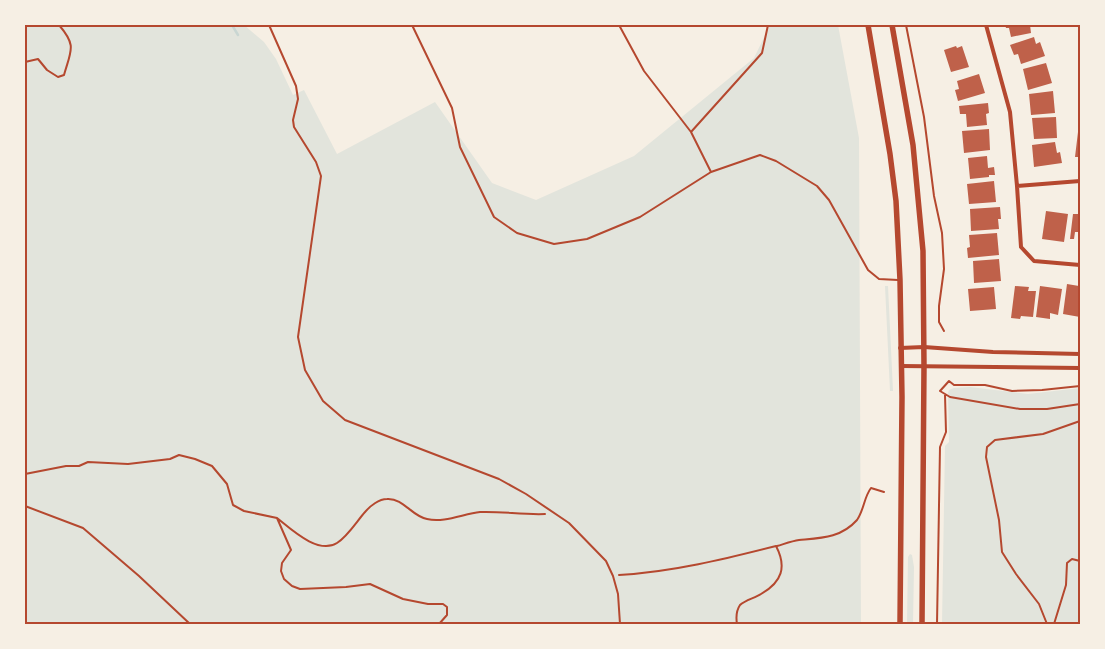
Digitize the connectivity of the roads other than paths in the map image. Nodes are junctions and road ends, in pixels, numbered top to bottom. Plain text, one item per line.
1 (269, 25) edge
2 (412, 25) edge
3 (619, 25) edge
4 (768, 25) edge
5 (868, 25) edge
6 (892, 25) edge
7 (986, 25) edge
8 (691, 132) junction
9 (711, 172) junction
10 (1080, 181) edge
11 (1017, 186) junction
12 (1080, 265) edge
13 (900, 280) junction
14 (924, 347) junction
15 (900, 348) junction
16 (1080, 354) edge
17 (901, 366) junction
18 (924, 366) junction
19 (1080, 368) edge
20 (620, 624) edge
21 (900, 624) edge
22 (922, 624) edge

1 - 20 lane
2 - 9 lane
3 - 8 lane
4 - 8 lane
5 - 13 main road
6 - 14 main road
7 - 11 street
8 - 9 lane
9 - 13 lane
10 - 11 street
11 - 12 street
13 - 15 main road
14 - 15 street
14 - 16 street
14 - 18 main road
15 - 17 main road
17 - 18 street
17 - 21 main road
18 - 19 street
18 - 22 main road

